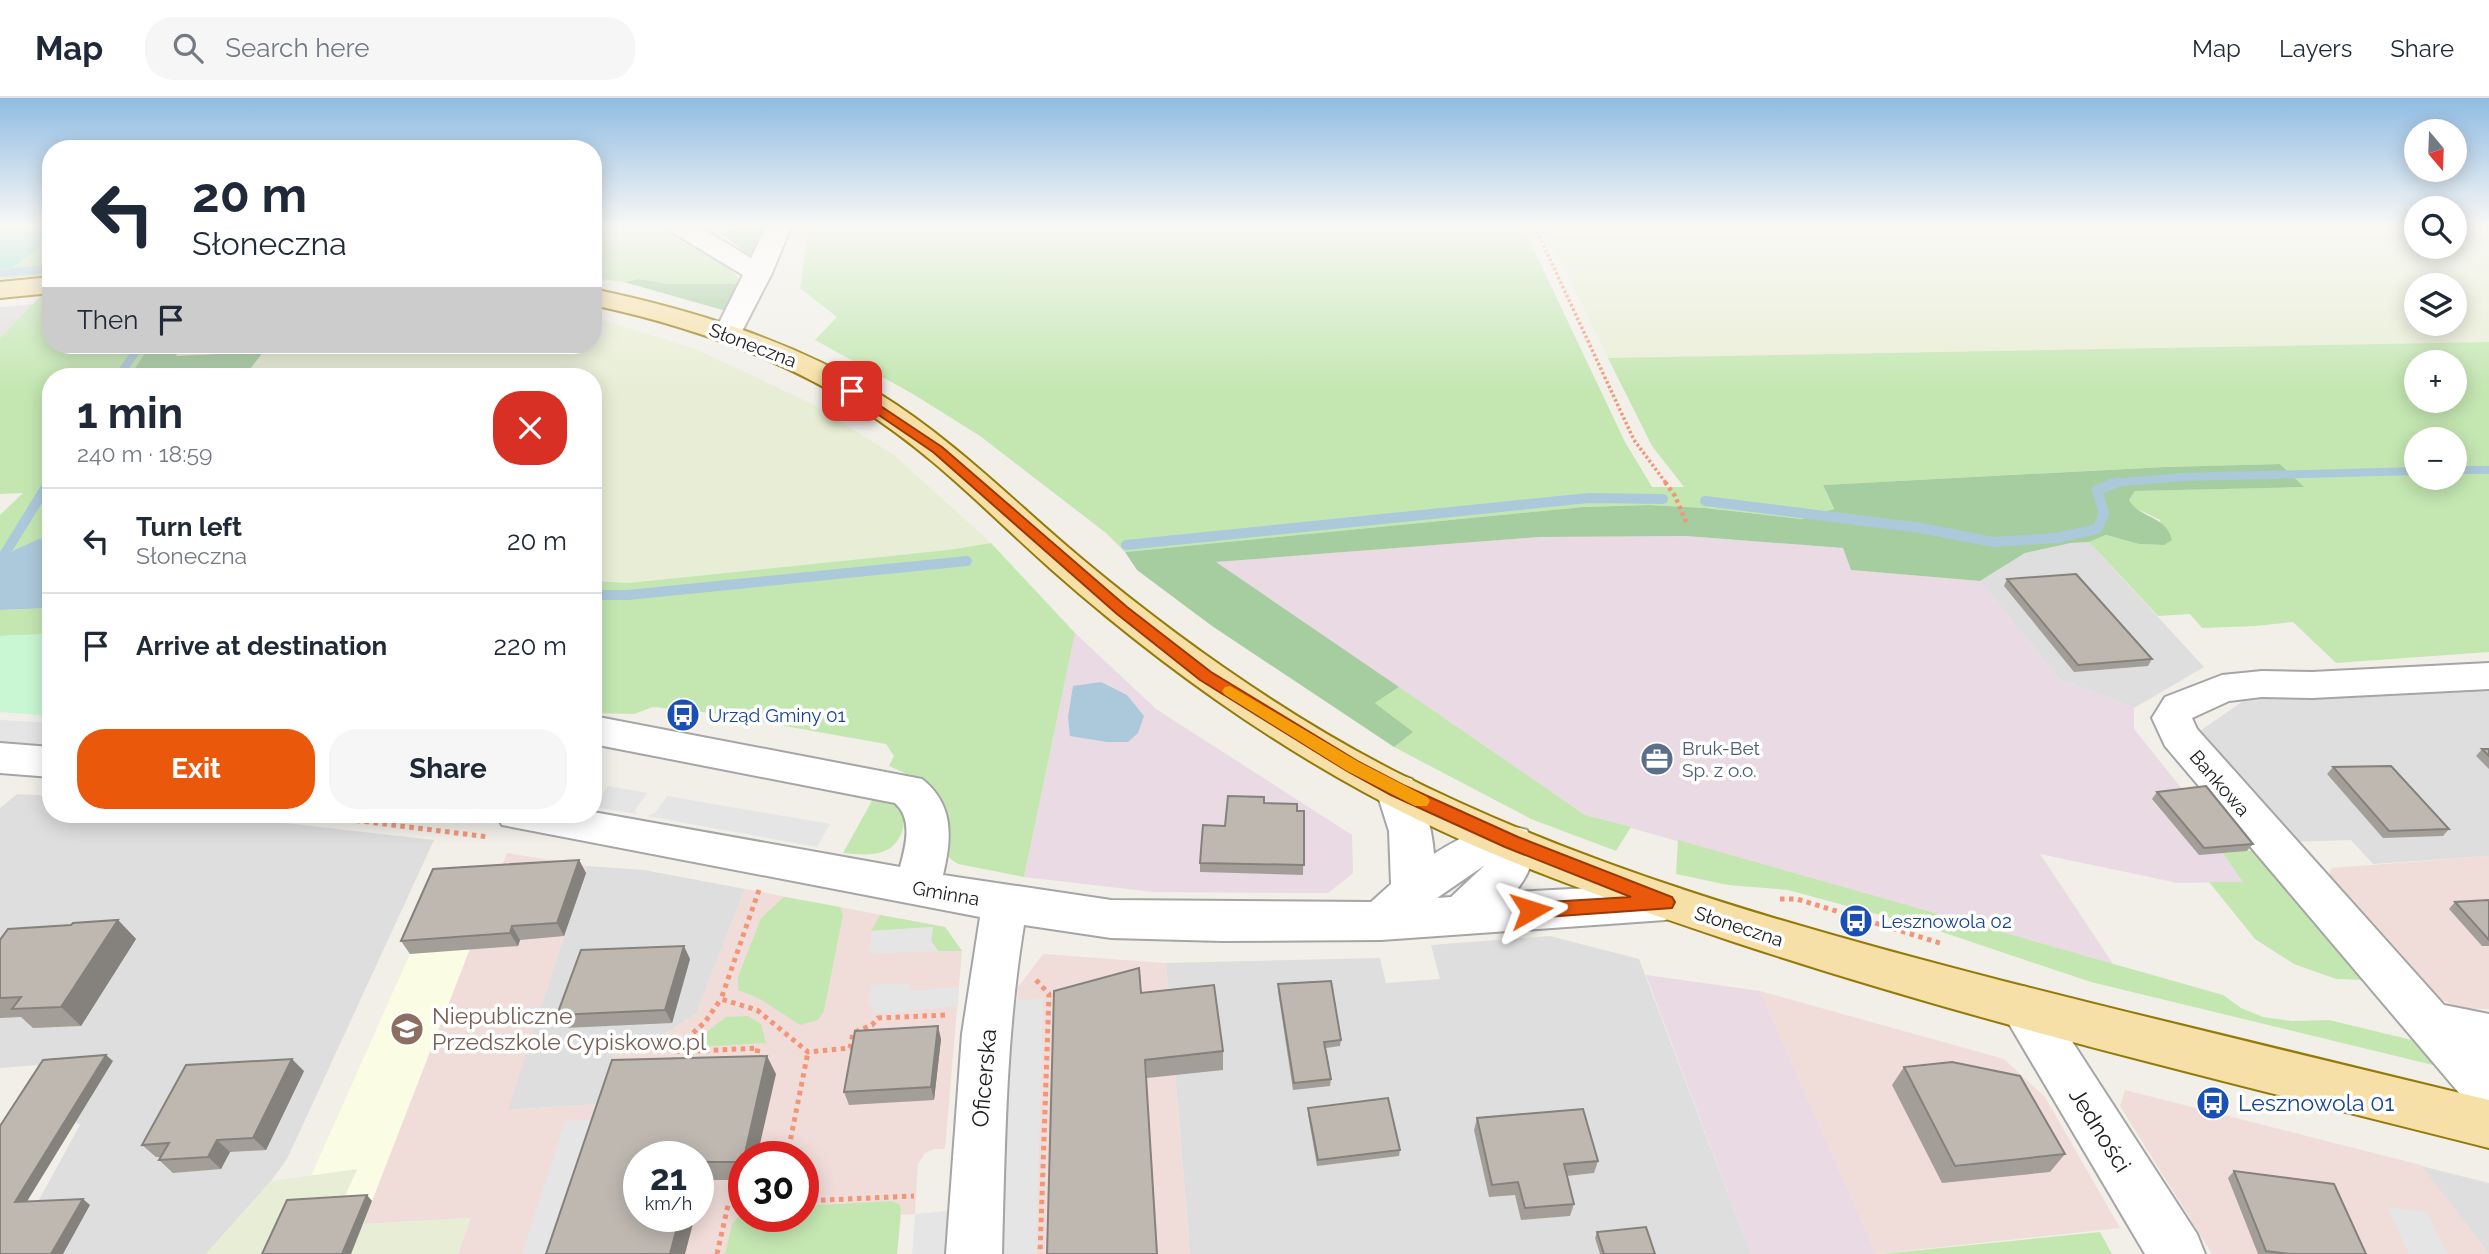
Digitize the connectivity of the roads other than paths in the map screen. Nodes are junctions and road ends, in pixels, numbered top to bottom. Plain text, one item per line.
1 (755, 281) edge
2 (42, 286) edge
3 (0, 290) edge
4 (602, 299) edge
5 (728, 333) junction
6 (2489, 676) edge
7 (602, 732) edge
8 (0, 758) edge
9 (42, 761) edge
10 (1397, 790) junction
11 (566, 823) edge
12 (1512, 842) junction
13 (917, 888) junction
14 (1665, 902) junction
15 (1005, 904) junction
16 (1400, 911) junction
17 (1460, 917) junction
18 (2023, 1007) junction
19 (2432, 1024) junction
20 (2489, 1036) edge
21 (2489, 1091) edge
22 (2489, 1124) edge
23 (974, 1254) edge
24 (2177, 1254) edge

1 - 5 street
2 - 3 main road
4 - 5 main road, Słoneczna
5 - 10 main road, Słoneczna
6 - 19 street, Bankowa
7 - 13 street
8 - 9 street
10 - 12 main road, Słoneczna
10 - 16 street
11 - 13 street, Gminna
12 - 14 main road, Słoneczna
12 - 16 street
12 - 17 street
13 - 15 street, Gminna
14 - 17 street, Gminna
14 - 18 main road, Słoneczna
15 - 16 street, Gminna
15 - 23 street, Oficerska
16 - 17 street, Gminna
18 - 22 main road, Słoneczna
18 - 24 street, Jedności
19 - 20 street
19 - 21 street, Bankowa

